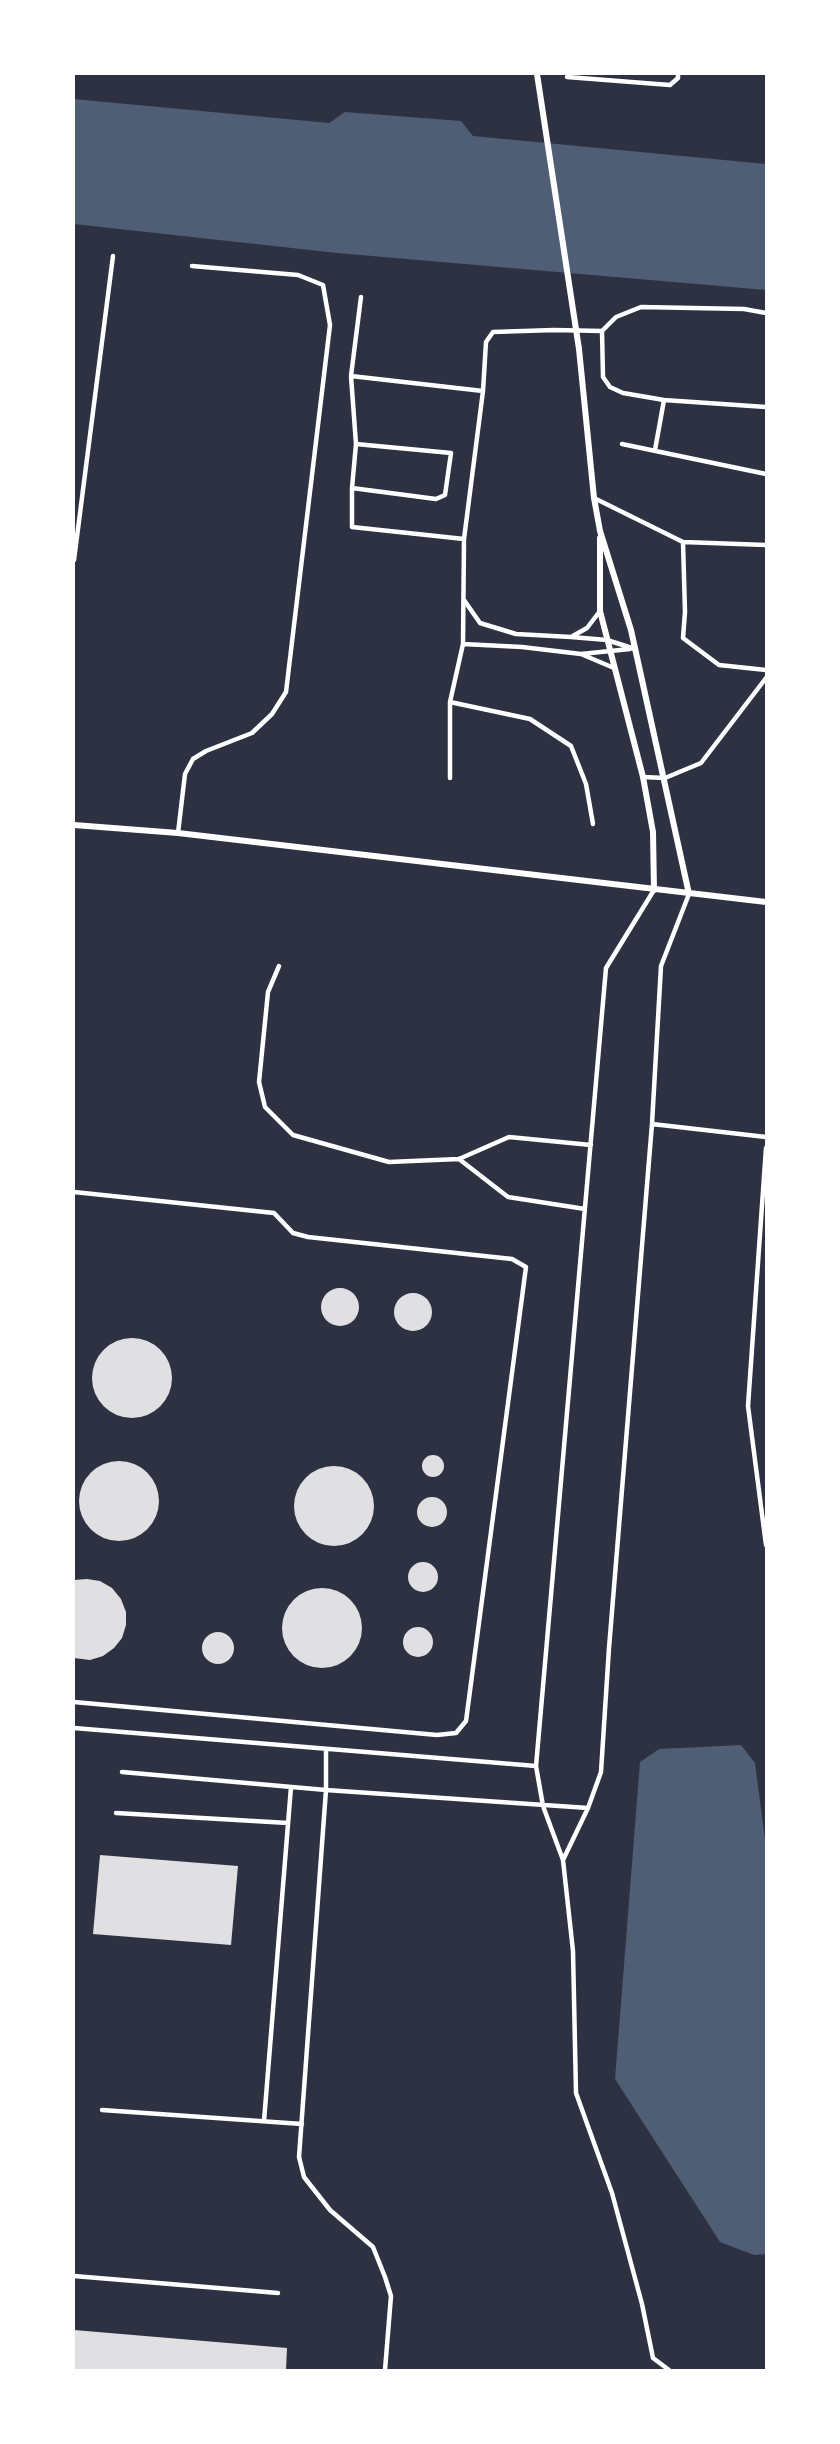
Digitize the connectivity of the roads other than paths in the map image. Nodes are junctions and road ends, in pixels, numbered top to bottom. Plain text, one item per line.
1 (537, 74) edge
2 (678, 74) edge
3 (567, 77) dead end
4 (113, 256) dead end
5 (192, 266) dead end
6 (361, 297) dead end
7 (766, 313) edge
8 (602, 331) junction
9 (351, 376) junction
10 (483, 391) junction
11 (664, 400) junction
12 (766, 407) edge
13 (356, 444) junction
14 (622, 444) dead end
15 (655, 450) junction
16 (766, 474) edge
17 (352, 488) junction
18 (594, 498) junction
19 (600, 531) junction
20 (464, 539) junction
21 (683, 542) junction
22 (766, 545) edge
23 (74, 560) edge
24 (464, 600) junction
25 (600, 611) junction
26 (571, 637) junction
27 (607, 640) junction
28 (463, 644) junction
29 (635, 649) junction
30 (609, 650) junction
31 (581, 654) junction
32 (614, 668) junction
33 (766, 670) edge
34 (766, 678) edge
35 (450, 702) junction
36 (643, 777) junction
37 (450, 778) dead end
38 (665, 778) junction
39 (593, 824) dead end
40 (74, 825) edge
41 (178, 833) junction
42 (654, 890) junction
43 (689, 894) junction
44 (766, 902) edge
45 (279, 966) dead end
46 (652, 1124) junction
47 (766, 1137) edge
48 (591, 1144) junction
49 (766, 1148) edge
50 (459, 1159) junction
51 (74, 1192) edge
52 (585, 1209) junction
53 (766, 1545) edge
54 (74, 1702) edge
55 (74, 1728) edge
56 (326, 1749) junction
57 (536, 1766) junction
58 (122, 1772) dead end
59 (291, 1786) junction
60 (326, 1790) junction
61 (543, 1806) junction
62 (588, 1808) junction
63 (116, 1813) dead end
64 (288, 1823) junction
65 (563, 1860) junction
66 (102, 2110) dead end
67 (264, 2121) junction
68 (302, 2124) junction
69 (74, 2276) edge
70 (278, 2293) dead end
71 (385, 2370) edge
72 (669, 2370) edge

1 - 18 street
2 - 3 lane
4 - 23 lane
5 - 41 lane
6 - 9 lane
7 - 8 lane
8 - 10 lane
8 - 11 lane
9 - 10 lane
9 - 13 lane
10 - 20 lane
11 - 12 lane
11 - 15 lane
13 - 17 lane
13 - 17 lane
14 - 15 lane
15 - 16 lane
17 - 20 lane
18 - 19 street
18 - 21 lane
19 - 25 street
19 - 29 street
20 - 24 lane
21 - 22 lane
21 - 33 lane
24 - 26 lane
24 - 28 lane
25 - 26 lane
25 - 27 street
26 - 27 lane
27 - 29 lane
27 - 30 street
28 - 31 lane
28 - 35 lane
29 - 30 lane
29 - 38 street
30 - 31 lane
30 - 32 street
31 - 32 lane
32 - 36 street
34 - 38 lane
35 - 37 lane
35 - 39 lane
36 - 38 lane
36 - 42 street
38 - 43 street
40 - 41 street
41 - 42 street
42 - 43 street
42 - 48 lane
43 - 44 street
43 - 46 lane
45 - 50 lane
46 - 47 lane
46 - 62 lane
48 - 50 lane
48 - 52 lane
49 - 53 lane
50 - 52 lane
51 - 54 lane
52 - 57 lane
55 - 56 lane
56 - 57 lane
56 - 60 lane
57 - 61 lane
58 - 59 lane
59 - 60 lane
59 - 64 lane
60 - 61 lane
60 - 68 lane
61 - 62 lane
61 - 65 lane
62 - 65 lane
63 - 64 lane
64 - 67 lane
65 - 72 lane
66 - 67 lane
67 - 68 lane
68 - 71 lane
69 - 70 lane

